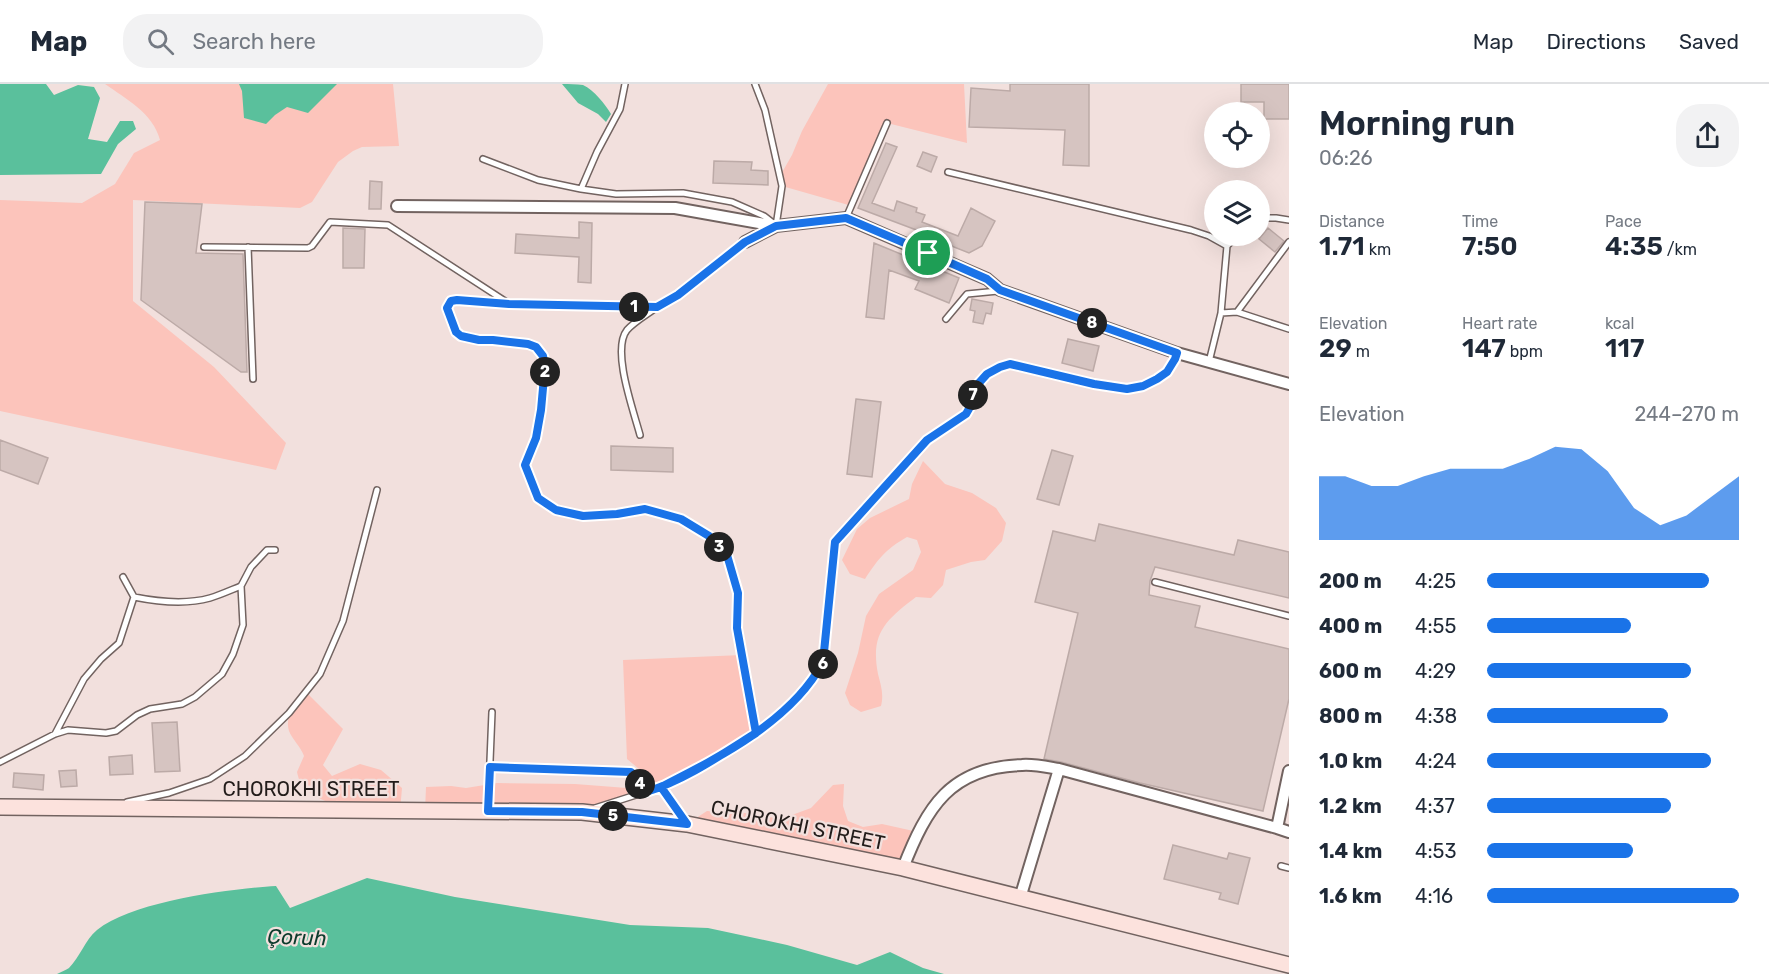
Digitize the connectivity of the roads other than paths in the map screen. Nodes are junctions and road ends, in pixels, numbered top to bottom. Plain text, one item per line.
1 (625, 84) edge
2 (755, 84) edge
3 (887, 123) dead end
4 (483, 159) dead end
5 (948, 172) dead end
6 (581, 189) junction
7 (397, 206) dead end
8 (846, 218) junction
9 (1270, 218) edge
10 (1289, 220) edge
11 (776, 226) junction
12 (1204, 234) edge
13 (745, 242) joint
14 (1289, 242) edge
15 (1227, 246) edge
16 (204, 247) dead end
17 (248, 247) junction
18 (1000, 290) junction
19 (509, 304) junction
20 (657, 307) junction
21 (1237, 312) junction
22 (1221, 313) junction
23 (946, 319) dead end
24 (1289, 329) edge
25 (1177, 353) junction
26 (1209, 362) junction
27 (253, 379) dead end
28 (1289, 384) edge
29 (640, 435) dead end
30 (378, 490) dead end
31 (275, 550) dead end
32 (123, 577) dead end
33 (1155, 582) dead end
34 (241, 586) junction
35 (134, 597) junction
36 (1289, 616) edge
37 (492, 712) dead end
38 (756, 733) junction
39 (55, 734) junction
40 (0, 762) edge
41 (490, 767) junction
42 (1059, 769) junction
43 (1289, 771) edge
44 (661, 787) junction
45 (646, 792) junction
46 (0, 807) edge
47 (99, 808) junction
48 (488, 811) junction
49 (582, 812) junction
50 (687, 824) junction
51 (1276, 828) junction
52 (1289, 832) edge
53 (1281, 866) dead end
54 (903, 868) junction
55 (1289, 868) edge
56 (1020, 898) junction
57 (1289, 965) edge

1 - 6 lane
2 - 11 lane
3 - 8 lane
4 - 6 lane
5 - 12 lane
6 - 11 lane
7 - 11 street
8 - 11 street
8 - 18 street
9 - 10 lane
11 - 13 street
13 - 20 lane
14 - 21 lane
15 - 22 lane
16 - 17 lane
17 - 19 lane
17 - 27 lane
18 - 23 lane
18 - 25 street
19 - 20 lane
19 - 38 lane
20 - 29 lane
21 - 22 lane
21 - 24 lane
22 - 26 lane
25 - 26 street
25 - 38 lane
26 - 28 street
30 - 47 lane
31 - 34 lane
32 - 35 lane
33 - 36 lane
34 - 35 lane
34 - 39 lane
35 - 39 lane
37 - 41 lane
38 - 44 lane
39 - 40 lane
41 - 45 lane
41 - 48 lane
42 - 51 street
42 - 54 street
42 - 56 street
43 - 51 street
44 - 45 lane
44 - 50 lane
45 - 49 lane
46 - 47 street, CHOROKHI STREET
47 - 48 street, CHOROKHI STREET
48 - 49 street, CHOROKHI STREET
49 - 50 street, CHOROKHI STREET
50 - 54 street, CHOROKHI STREET
51 - 52 street
53 - 55 lane
54 - 56 street, CHOROKHI STREET
56 - 57 street, CHOROKHI STREET

